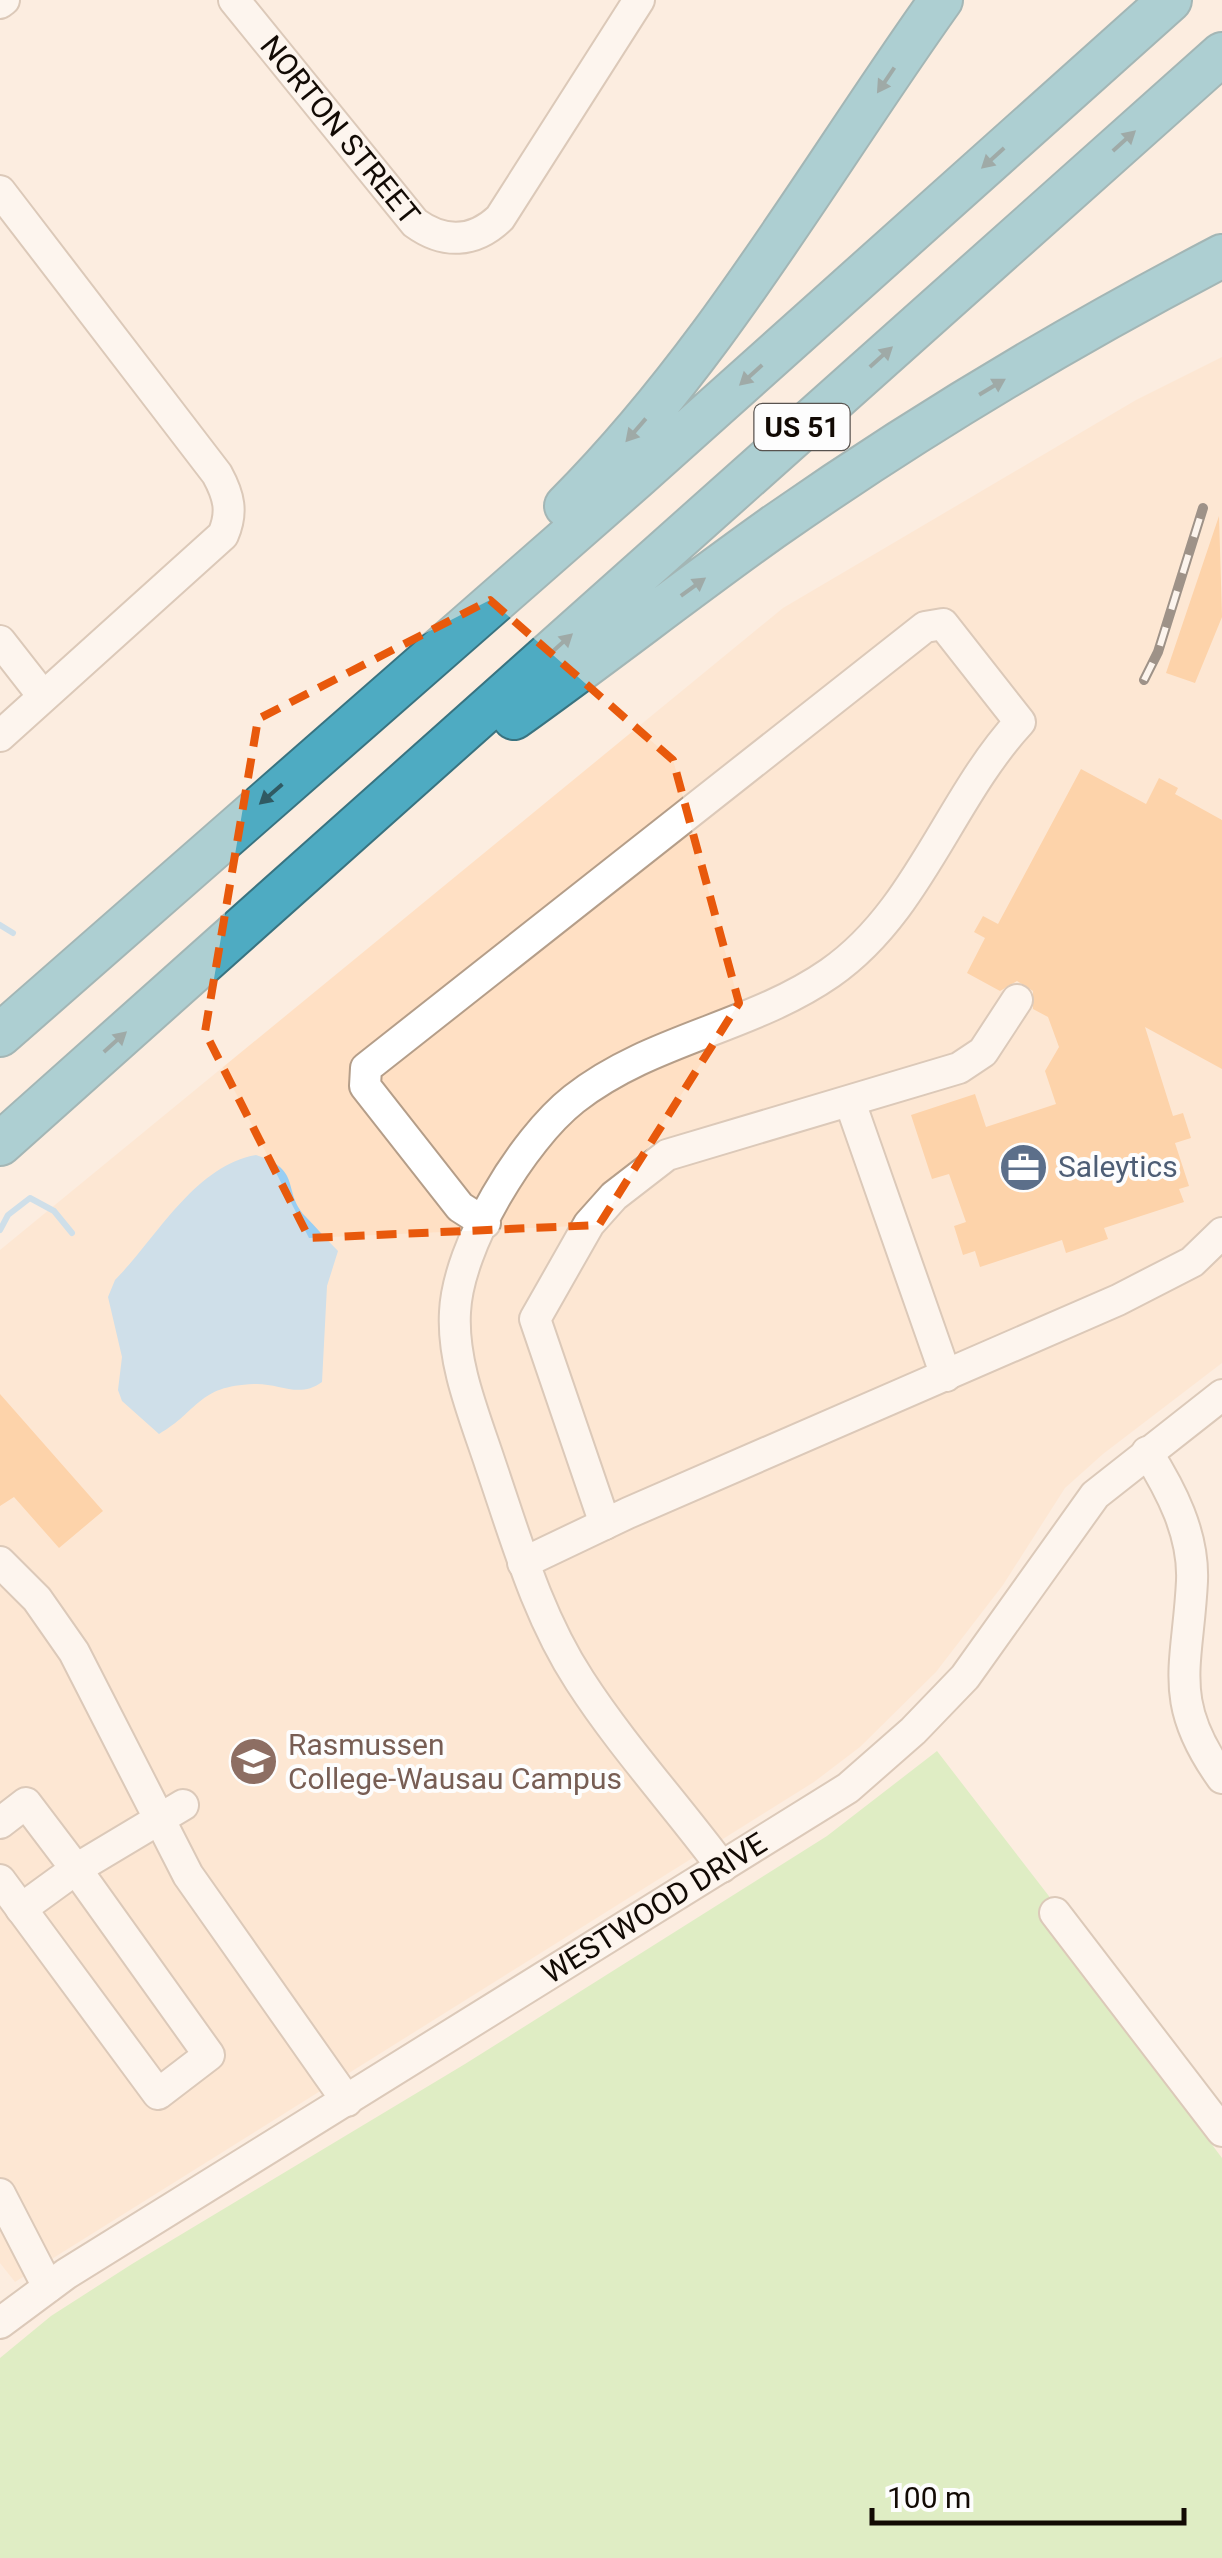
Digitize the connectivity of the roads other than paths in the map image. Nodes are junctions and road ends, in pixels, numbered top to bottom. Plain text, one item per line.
1 (234, 0) edge
2 (942, 0) edge
3 (1170, 0) edge
4 (624, 7) edge
5 (1222, 54) edge
6 (0, 191) edge
7 (1222, 256) edge
8 (0, 641) edge
9 (43, 696) junction
10 (344, 729) junction
11 (0, 736) edge
12 (384, 803) junction
13 (1017, 1000) dead end
14 (0, 1035) edge
15 (850, 1102) junction
16 (0, 1144) edge
17 (485, 1223) junction
18 (1222, 1233) edge
19 (946, 1376) junction
20 (1222, 1395) edge
21 (1147, 1452) junction
22 (605, 1524) junction
23 (0, 1562) edge
24 (523, 1563) junction
25 (1222, 1778) edge
26 (171, 1812) junction
27 (0, 1823) edge
28 (722, 1867) junction
29 (76, 1870) junction
30 (0, 1880) edge
31 (22, 1910) junction
32 (1056, 1914) dead end
33 (347, 2101) junction
34 (1222, 2131) edge
35 (0, 2194) edge
36 (48, 2287) junction
37 (0, 2324) edge

1 - 4 street, NORTON STREET
2 -> 10 highway
3 -> 10 highway, US 51
12 -> 5 highway, US 51
6 - 9 street
12 -> 7 highway
8 - 9 street
9 - 11 street
10 -> 14 highway, US 51
16 -> 12 highway, US 51
13 - 15 street
15 - 19 street
15 - 22 street
17 - 17 street
17 - 24 street
18 - 19 street
19 - 22 street
20 - 21 street, WESTWOOD DRIVE
21 - 25 street
21 - 28 street, WESTWOOD DRIVE
22 - 24 street
23 - 26 street
24 - 28 street
26 - 29 street
26 - 33 street
27 - 29 street
28 - 33 street, WESTWOOD DRIVE
29 - 31 street
29 - 31 street
30 - 31 street
32 - 34 street
33 - 36 street, WESTWOOD DRIVE
35 - 36 street
36 - 37 street, WESTWOOD DRIVE

